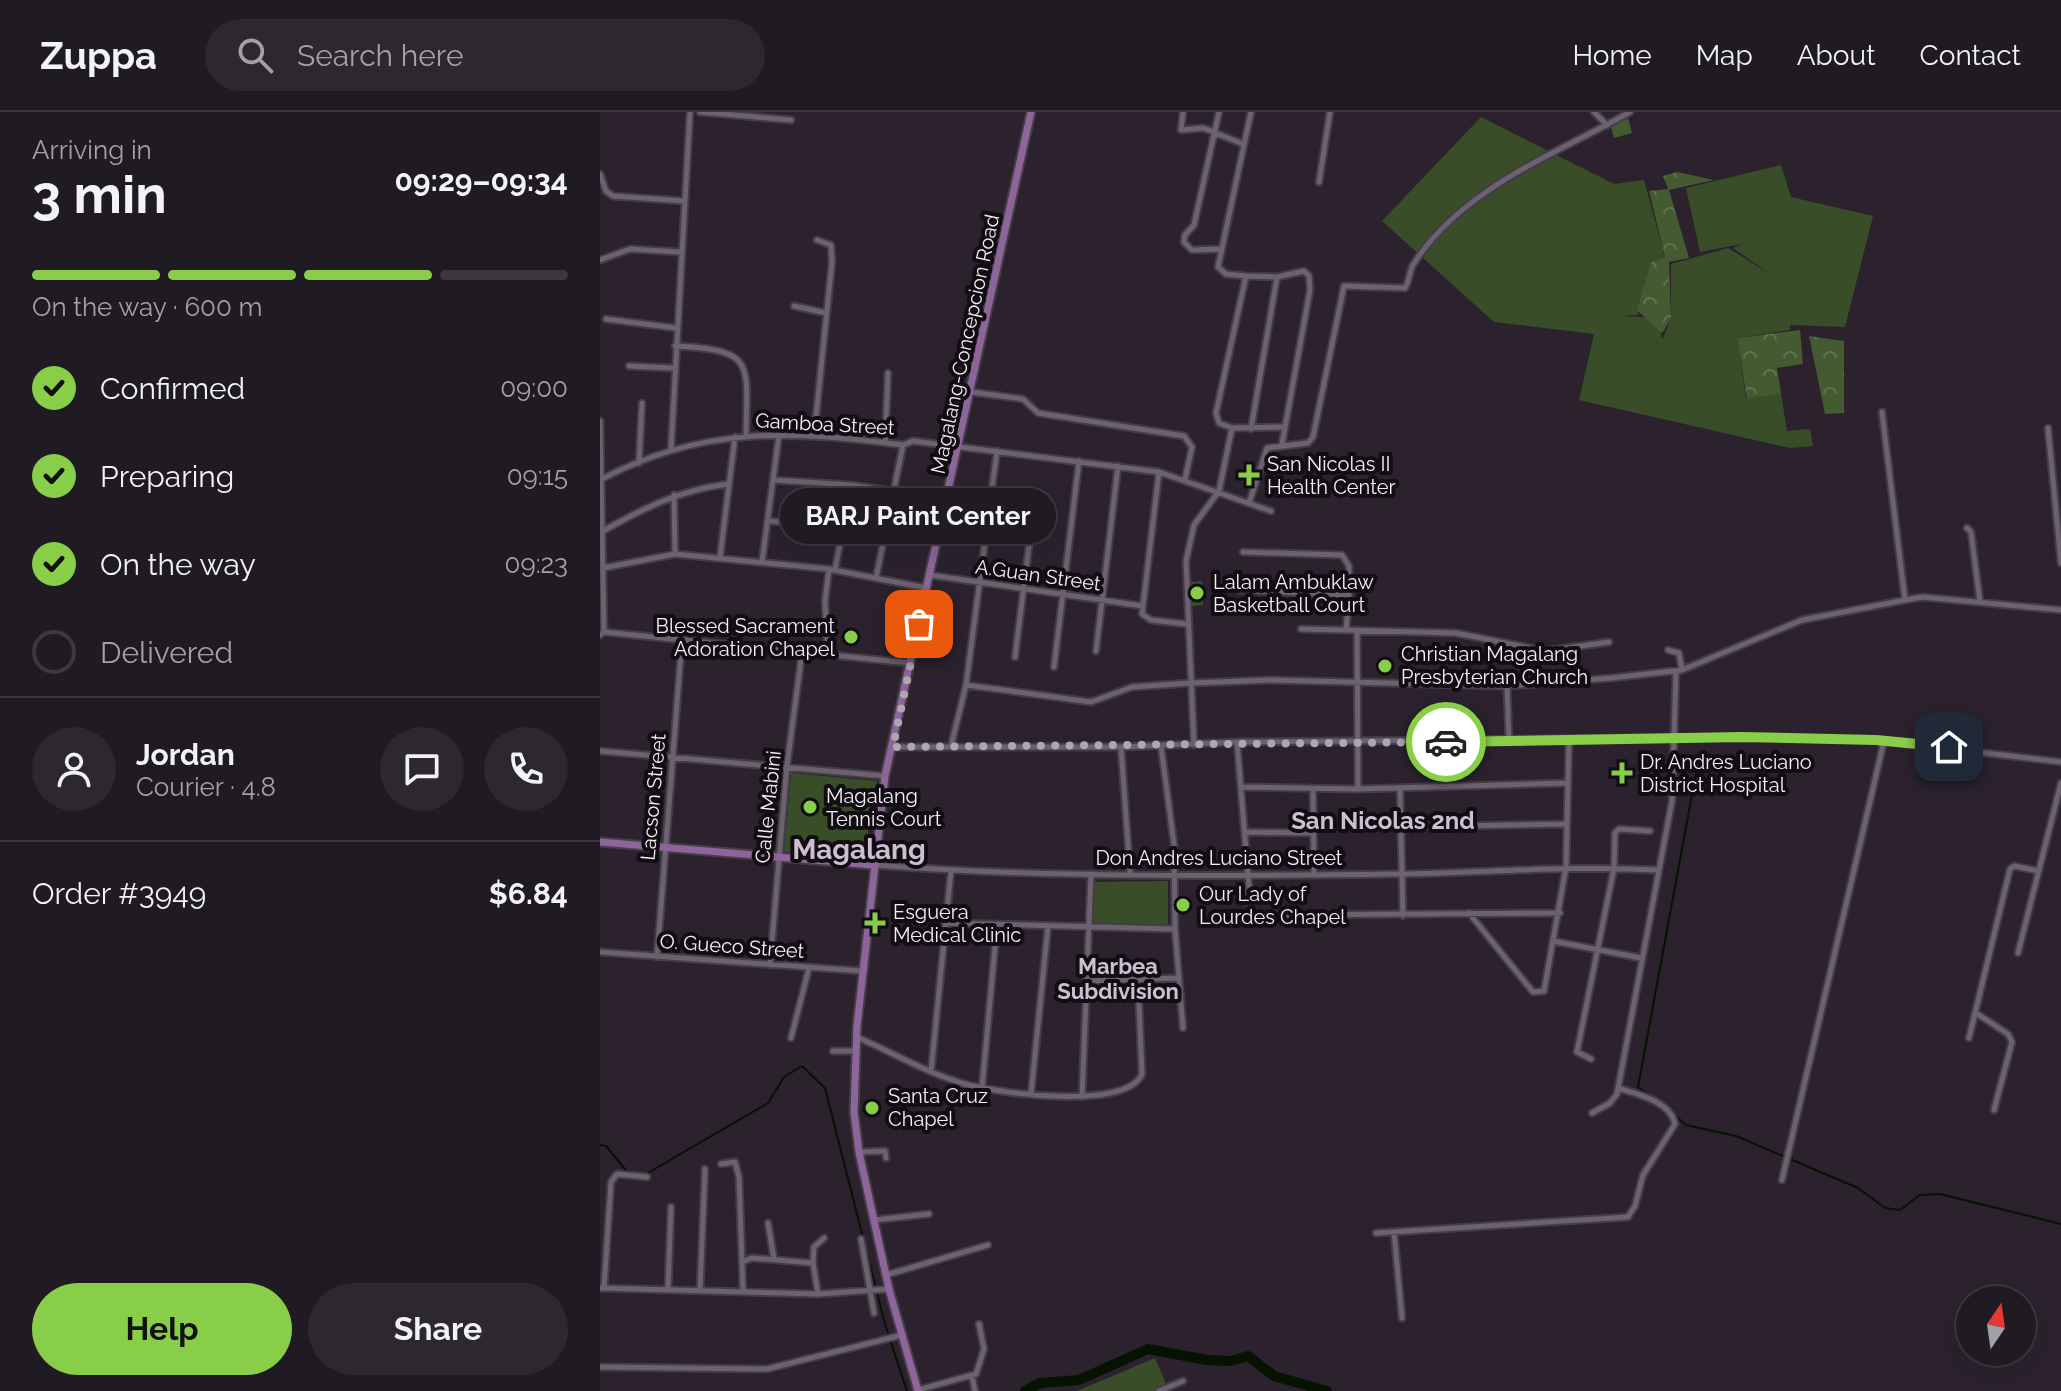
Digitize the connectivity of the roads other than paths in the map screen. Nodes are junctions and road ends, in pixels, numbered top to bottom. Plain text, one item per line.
1 (690, 112) edge
2 (700, 112) edge
3 (1031, 112) edge
4 (1183, 112) edge
5 (1219, 112) edge
6 (1251, 112) edge
7 (1330, 112) edge
8 (1594, 112) edge
9 (1630, 112) edge
10 (791, 120) dead end
11 (1607, 125) junction
12 (1213, 135) junction
13 (1243, 145) junction
14 (600, 174) edge
15 (1319, 182) dead end
16 (685, 201) junction
17 (817, 240) dead end
18 (1220, 249) junction
19 (680, 252) junction
20 (600, 260) edge
21 (1246, 276) junction
22 (1277, 277) junction
23 (794, 306) dead end
24 (826, 313) junction
25 (606, 319) dead end
26 (676, 328) junction
27 (675, 346) junction
28 (629, 366) dead end
29 (673, 368) junction
30 (888, 373) dead end
31 (971, 392) junction
32 (642, 403) dead end
33 (1882, 412) dead end
34 (600, 421) edge
35 (1283, 427) junction
36 (1232, 428) junction
37 (2048, 428) dead end
38 (1251, 429) junction
39 (746, 435) junction
40 (779, 435) junction
41 (814, 436) junction
42 (735, 437) junction
43 (885, 443) junction
44 (1282, 444) junction
45 (903, 445) junction
46 (959, 447) junction
47 (671, 449) junction
48 (997, 451) junction
49 (1079, 461) junction
50 (639, 463) junction
51 (1118, 466) junction
52 (1159, 472) junction
53 (601, 479) edge
54 (1185, 479) junction
55 (774, 480) junction
56 (729, 484) junction
57 (851, 485) junction
58 (894, 490) junction
59 (1219, 491) junction
60 (674, 495) junction
61 (947, 499) junction
62 (1249, 503) junction
63 (1271, 511) dead end
64 (769, 521) junction
65 (1032, 522) dead end
66 (843, 527) junction
67 (1967, 528) dead end
68 (602, 532) junction
69 (1243, 552) dead end
70 (675, 554) junction
71 (720, 557) junction
72 (762, 562) junction
73 (2061, 563) edge
74 (603, 568) junction
75 (832, 569) junction
76 (930, 575) junction
77 (876, 578) junction
78 (979, 583) junction
79 (927, 589) junction
80 (1023, 590) junction
81 (1240, 590) dead end
82 (1064, 595) junction
83 (1349, 595) junction
84 (1103, 600) junction
85 (1905, 600) junction
86 (1980, 602) junction
87 (1143, 606) junction
88 (2061, 610) edge
89 (1186, 624) junction
90 (1301, 629) dead end
91 (1346, 630) junction
92 (1357, 630) junction
93 (602, 633) edge
94 (682, 640) junction
95 (1609, 642) dead end
96 (1668, 650) dead end
97 (1096, 651) dead end
98 (802, 653) junction
99 (828, 655) junction
100 (1015, 657) dead end
101 (911, 664) junction
102 (1054, 667) dead end
103 (1679, 671) junction
104 (1191, 683) junction
105 (1356, 684) junction
106 (966, 685) junction
107 (1507, 686) junction
108 (1676, 739) junction
109 (1569, 740) junction
110 (1884, 741) junction
111 (1237, 742) junction
112 (1509, 742) junction
113 (1357, 743) junction
114 (1194, 745) junction
115 (951, 746) junction
116 (1161, 746) junction
117 (893, 747) junction
118 (1121, 747) junction
119 (600, 751) edge
120 (672, 755) junction
121 (2061, 762) edge
122 (787, 765) junction
123 (885, 776) junction
124 (1568, 783) junction
125 (2061, 783) edge
126 (1241, 787) junction
127 (1400, 788) junction
128 (1358, 789) junction
129 (1313, 790) junction
130 (1567, 824) junction
131 (1401, 827) junction
132 (1650, 831) dead end
133 (1245, 832) junction
134 (1313, 833) junction
135 (600, 842) edge
136 (664, 848) junction
137 (779, 857) junction
138 (873, 865) junction
139 (1566, 867) junction
140 (1614, 868) junction
141 (1658, 870) junction
142 (951, 871) junction
143 (2039, 871) junction
144 (1130, 872) junction
145 (1174, 873) junction
146 (1248, 873) junction
147 (1091, 874) junction
148 (1314, 874) junction
149 (1401, 874) junction
150 (1469, 913) junction
151 (1560, 913) junction
152 (1403, 916) junction
153 (948, 923) junction
154 (997, 925) junction
155 (1048, 926) junction
156 (1091, 928) junction
157 (1175, 929) junction
158 (1553, 941) junction
159 (1597, 948) junction
160 (600, 952) edge
161 (2018, 953) dead end
162 (657, 957) junction
163 (1641, 958) junction
164 (770, 965) junction
165 (809, 968) junction
166 (862, 971) junction
167 (1179, 978) junction
168 (1138, 980) junction
169 (1088, 981) junction
170 (1976, 1013) junction
171 (1183, 1028) dead end
172 (856, 1037) junction
173 (791, 1038) dead end
174 (1969, 1038) dead end
175 (833, 1051) dead end
176 (855, 1051) junction
177 (1591, 1059) dead end
178 (931, 1072) junction
179 (982, 1088) junction
180 (1618, 1088) junction
181 (1031, 1094) junction
182 (1082, 1097) junction
183 (1994, 1110) dead end
184 (1592, 1113) dead end
185 (859, 1152) junction
186 (886, 1158) dead end
187 (721, 1164) dead end
188 (705, 1169) dead end
189 (647, 1177) dead end
190 (1782, 1180) dead end
191 (671, 1207) dead end
192 (929, 1214) dead end
193 (873, 1221) junction
194 (768, 1223) dead end
195 (1394, 1232) junction
196 (1376, 1233) dead end
197 (824, 1238) dead end
198 (861, 1239) dead end
199 (988, 1245) dead end
200 (774, 1259) junction
201 (742, 1262) junction
202 (813, 1263) junction
203 (886, 1275) junction
204 (602, 1288) edge
205 (668, 1289) junction
206 (700, 1290) junction
207 (886, 1290) junction
208 (743, 1291) junction
209 (872, 1293) junction
210 (818, 1294) junction
211 (874, 1313) dead end
212 (1402, 1318) dead end
213 (979, 1324) dead end
214 (903, 1335) junction
215 (600, 1367) edge
216 (972, 1376) junction
217 (1183, 1381) dead end
218 (918, 1390) edge
219 (975, 1391) edge
220 (1159, 1391) edge

1 - 16 street
2 - 10 street
3 - 31 main road, Magalang-Concepcion Road
4 - 12 street
5 - 12 street
6 - 13 street
7 - 15 street
8 - 11 street
9 - 11 street
11 - 44 street
12 - 13 street
12 - 18 street
13 - 18 street
14 - 16 street
16 - 19 street
17 - 24 street
18 - 21 street
19 - 20 street
19 - 26 street
21 - 22 street
21 - 36 street
22 - 35 street
22 - 38 street
23 - 24 street
24 - 41 street
25 - 26 street
26 - 27 street
27 - 29 street
27 - 39 street
28 - 29 street
29 - 47 street
30 - 43 street
31 - 46 main road, Magalang-Concepcion Road
31 - 54 street
32 - 50 street
33 - 85 street
34 - 53 street
35 - 38 street
35 - 44 street
36 - 38 street
36 - 59 street
37 - 73 street
39 - 40 street, Gamboa Street
39 - 42 street, Gamboa Street
40 - 41 street, Gamboa Street
40 - 55 street
41 - 43 street, Gamboa Street
42 - 47 street, Gamboa Street
42 - 56 street
43 - 45 street, Gamboa Street
44 - 62 street
45 - 46 street, Gamboa Street
45 - 58 street
46 - 48 street, Gamboa Street
46 - 61 main road, Magalang-Concepcion Road
47 - 50 street, Gamboa Street
48 - 49 street, Gamboa Street
48 - 78 street
49 - 51 street, Gamboa Street
49 - 82 street
50 - 53 street, Gamboa Street
51 - 52 street, Gamboa Street
51 - 84 street
52 - 54 street, Gamboa Street
52 - 87 street
53 - 68 street
54 - 59 street, Gamboa Street
55 - 57 street
55 - 64 street
56 - 60 street
56 - 71 street
57 - 58 street
57 - 66 street
58 - 61 street
58 - 77 street
59 - 62 street, Gamboa Street
59 - 89 street
60 - 68 street
60 - 70 street
61 - 76 main road, Magalang-Concepcion Road
62 - 63 street, Gamboa Street
64 - 66 street
64 - 72 street
65 - 80 street
66 - 75 street
67 - 86 street
68 - 74 street
69 - 83 street
70 - 71 street
70 - 74 street
71 - 72 street
72 - 75 street
74 - 93 street
75 - 77 street
75 - 99 street
76 - 78 street, A.Guan Street
76 - 79 main road, Magalang-Concepcion Road
77 - 79 street
78 - 80 street, A.Guan Street
78 - 106 street
79 - 101 main road, Magalang-Concepcion Road
80 - 82 street, A.Guan Street
80 - 100 street
81 - 83 street
82 - 84 street, A.Guan Street
82 - 102 street
83 - 91 street
84 - 87 street, A.Guan Street
84 - 97 street
85 - 86 street
85 - 103 street
86 - 88 street
87 - 89 street, A.Guan Street
89 - 104 street
90 - 91 street
91 - 92 street
92 - 95 street
92 - 105 street
93 - 94 street
94 - 98 street
94 - 120 street, Lacson Street
96 - 103 street
98 - 99 street
98 - 122 street, Calle Mabini
99 - 101 street
101 - 117 main road, Magalang-Concepcion Road
103 - 107 street
103 - 108 street
104 - 105 street
104 - 106 street
104 - 114 street
105 - 107 street
105 - 113 street
106 - 115 street
107 - 112 street
108 - 109 street
108 - 110 street
108 - 141 street
109 - 112 street
109 - 124 street
110 - 121 street
110 - 190 street
111 - 113 street
111 - 114 street
111 - 126 street
112 - 113 street
113 - 128 street
114 - 116 street
115 - 117 street
115 - 118 street
116 - 118 street
116 - 145 street
117 - 123 main road, Magalang-Concepcion Road
118 - 144 street
119 - 120 street
120 - 122 street
120 - 136 street, Lacson Street
122 - 123 street
122 - 137 street, Calle Mabini
123 - 138 main road, Magalang-Concepcion Road
124 - 127 street
124 - 130 street
125 - 143 street
126 - 129 street
126 - 133 street
127 - 128 street
127 - 131 street
128 - 129 street
129 - 134 street
130 - 131 street
130 - 139 street
131 - 149 street
132 - 140 street
133 - 134 street
133 - 146 street
134 - 148 street
135 - 136 main road
136 - 137 main road
136 - 162 street, Lacson Street
137 - 138 main road
137 - 164 street, Calle Mabini
138 - 142 street, Don Andres Luciano Street
138 - 166 main road, Magalang-Concepcion Road
139 - 140 street, Don Andres Luciano Street
139 - 149 street, Don Andres Luciano Street
139 - 151 street
140 - 141 street, Don Andres Luciano Street
140 - 159 street
141 - 163 street
142 - 147 street, Don Andres Luciano Street
142 - 153 street
143 - 161 street
143 - 170 street
144 - 145 street, Don Andres Luciano Street
144 - 147 street, Don Andres Luciano Street
145 - 146 street, Don Andres Luciano Street
145 - 157 street
146 - 148 street, Don Andres Luciano Street
146 - 152 street
147 - 156 street
148 - 149 street, Don Andres Luciano Street
149 - 152 street
150 - 151 street
150 - 152 street
150 - 158 street
151 - 158 street
153 - 154 street
153 - 178 street
154 - 155 street
154 - 179 street
155 - 156 street
155 - 181 street
156 - 157 street
156 - 169 street
157 - 167 street
158 - 159 street
159 - 163 street
159 - 177 street
160 - 162 street, O. Gueco Street
162 - 164 street, O. Gueco Street
163 - 180 street
164 - 165 street, O. Gueco Street
165 - 166 street, O. Gueco Street
165 - 173 street
166 - 172 main road, Magalang-Concepcion Road
167 - 168 street
167 - 171 street
168 - 169 street
168 - 182 street
169 - 182 street
170 - 174 street
170 - 183 street
172 - 176 main road, Magalang-Concepcion Road
172 - 178 street
175 - 176 street
176 - 185 main road, Magalang-Concepcion Road
178 - 179 street
179 - 181 street
180 - 184 street
180 - 195 street
181 - 182 street
185 - 186 street
185 - 193 main road, Magalang-Concepcion Road
187 - 201 street
188 - 206 street
189 - 204 street
191 - 205 street
192 - 193 street
193 - 203 main road, Magalang-Concepcion Road
194 - 200 street
195 - 196 street
195 - 212 street
197 - 202 street
198 - 209 street
199 - 203 street
200 - 201 street
200 - 202 street
201 - 208 street
202 - 210 street
203 - 207 main road, Magalang-Concepcion Road
204 - 205 street
205 - 206 street
206 - 208 street
207 - 209 street
207 - 214 main road, Magalang-Concepcion Road
208 - 210 street
209 - 210 street
209 - 211 street
213 - 216 street
214 - 215 street
214 - 218 main road, Magalang-Concepcion Road
216 - 218 street
216 - 219 street
217 - 220 street

